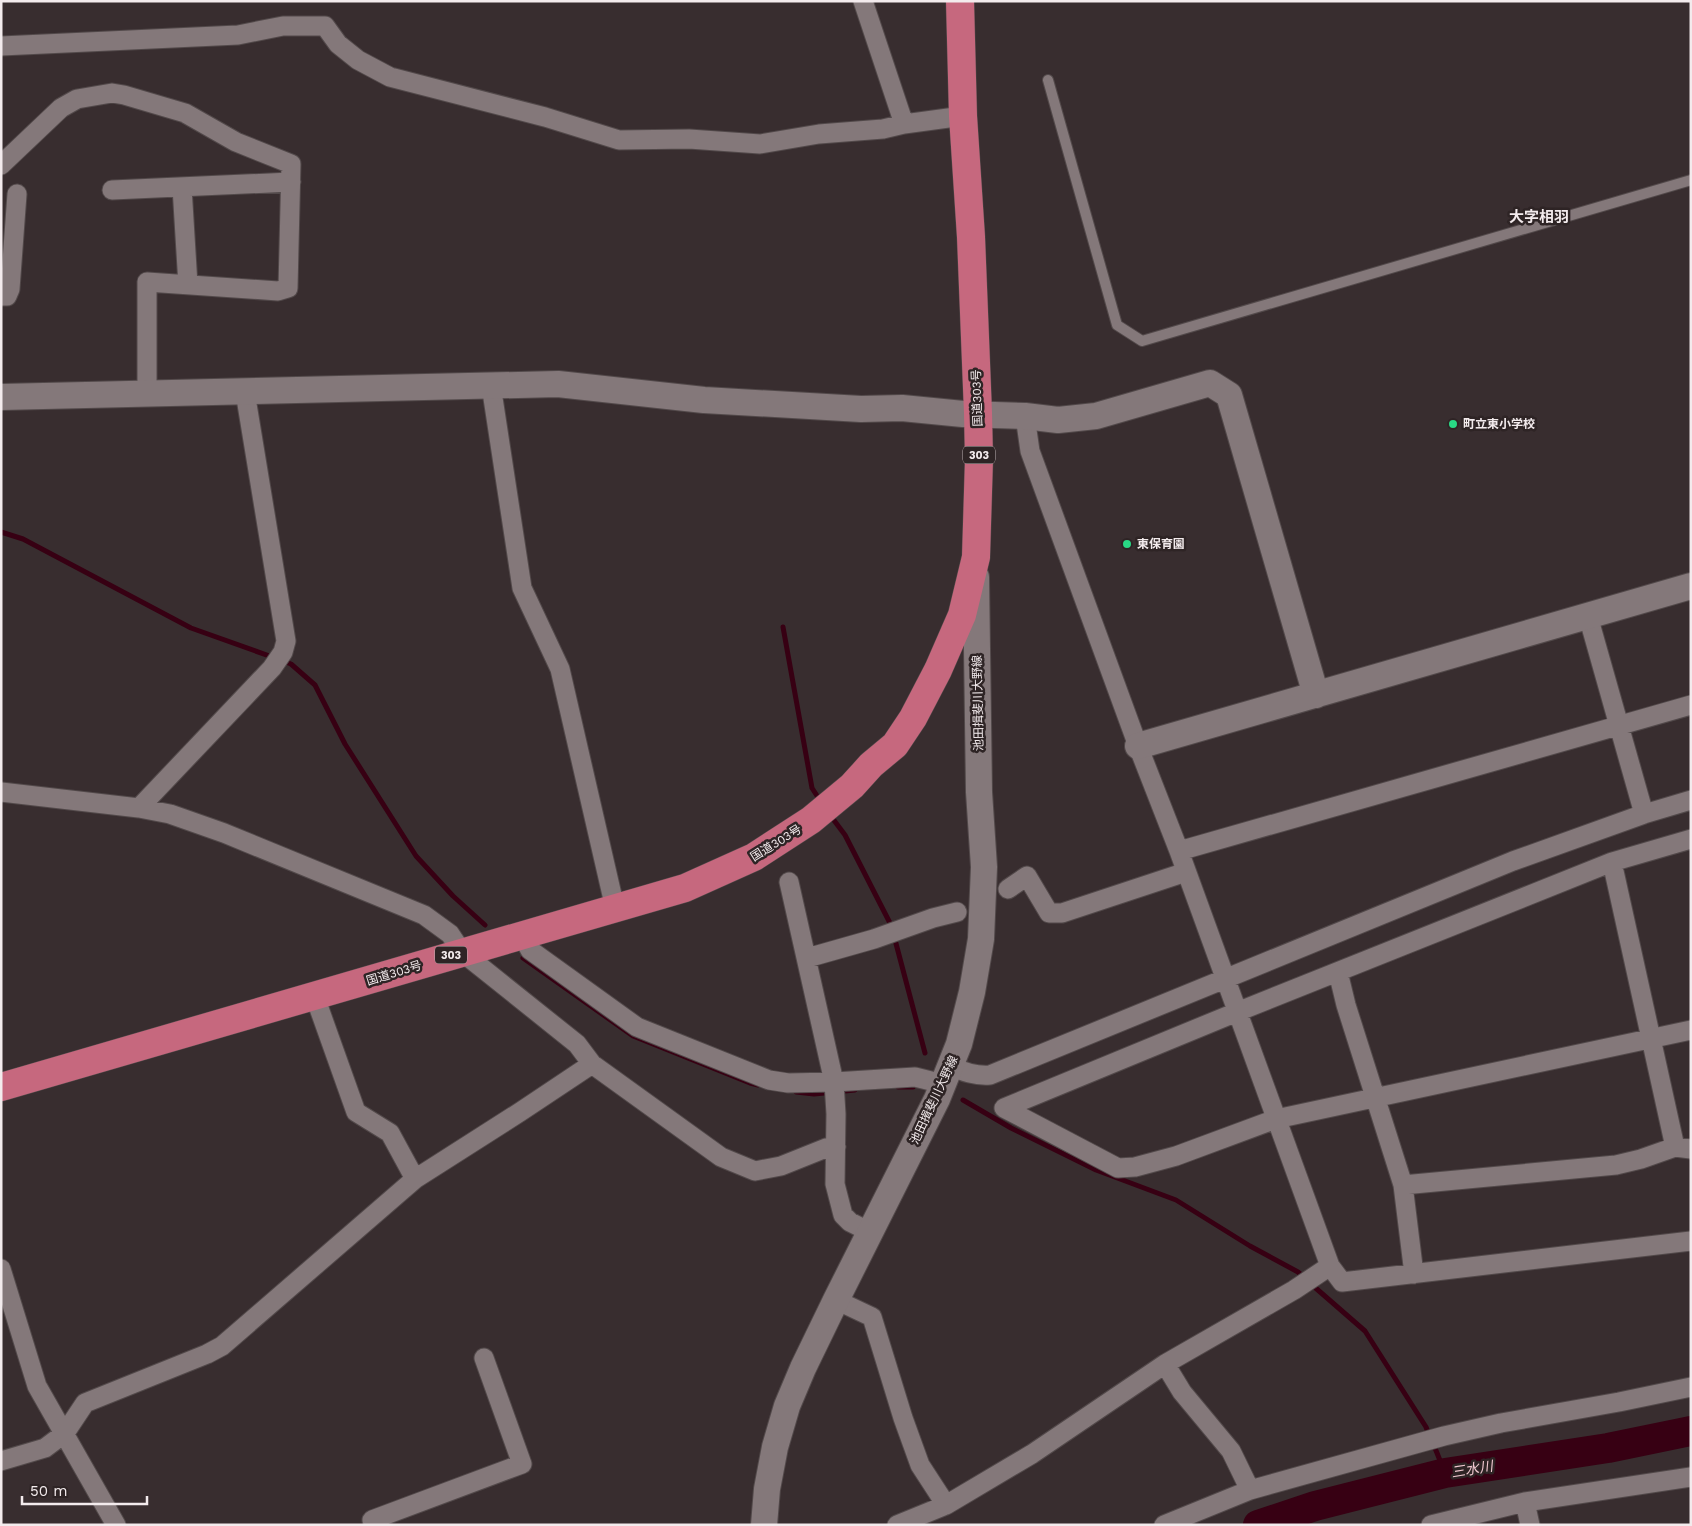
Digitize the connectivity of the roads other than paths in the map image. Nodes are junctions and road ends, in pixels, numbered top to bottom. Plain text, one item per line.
1 (863, 1) edge
2 (951, 1) edge
3 (960, 1) edge
4 (1, 46) edge
5 (1048, 80) dead end
6 (958, 117) junction
7 (904, 124) junction
8 (1, 165) edge
9 (1691, 180) edge
10 (291, 182) junction
11 (182, 187) junction
12 (112, 190) dead end
13 (17, 194) dead end
14 (188, 285) junction
15 (1, 296) edge
16 (491, 385) junction
17 (245, 392) junction
18 (148, 395) junction
19 (1, 398) edge
20 (971, 413) junction
21 (1025, 416) junction
22 (976, 556) junction
23 (1691, 586) edge
24 (1588, 616) junction
25 (1316, 695) junction
26 (1691, 705) edge
27 (1619, 725) junction
28 (1138, 746) junction
29 (871, 765) junction
30 (1, 792) edge
31 (1691, 800) edge
32 (139, 808) junction
33 (1644, 814) junction
34 (1691, 838) edge
35 (1179, 851) junction
36 (1612, 862) junction
37 (1186, 872) junction
38 (789, 882) dead end
39 (1008, 889) dead end
40 (615, 908) junction
41 (957, 912) dead end
42 (522, 935) junction
43 (462, 952) junction
44 (807, 958) junction
45 (1338, 972) junction
46 (1224, 978) junction
47 (315, 997) junction
48 (1237, 1012) junction
49 (1691, 1030) edge
50 (1652, 1038) junction
51 (592, 1064) junction
52 (947, 1075) junction
53 (834, 1082) junction
54 (1, 1087) edge
55 (1376, 1098) junction
56 (1276, 1119) junction
57 (836, 1147) junction
58 (1683, 1148) edge
59 (415, 1179) junction
60 (1402, 1185) junction
61 (870, 1232) junction
62 (1691, 1240) edge
63 (1, 1269) edge
64 (1324, 1270) junction
65 (1414, 1274) junction
66 (5, 1289) edge
67 (836, 1300) junction
68 (484, 1358) dead end
69 (1165, 1364) junction
70 (1691, 1387) edge
71 (64, 1434) junction
72 (1, 1461) edge
73 (1691, 1477) edge
74 (1250, 1490) junction
75 (1525, 1502) junction
76 (942, 1513) edge
77 (116, 1525) edge
78 (374, 1525) edge
79 (764, 1525) edge
80 (897, 1525) edge
81 (1164, 1525) edge
82 (1431, 1525) edge
83 (1530, 1525) edge

1 - 7 street
2 - 6 highway, 国道303号 / 303
3 - 6 highway, 国道303号 / 303
4 - 7 street
5 - 9 lane
6 - 7 street
6 - 20 highway, 国道303号 / 303
8 - 10 street
10 - 11 street
10 - 14 street
11 - 12 street
11 - 14 street
13 - 15 street
14 - 18 street
16 - 17 street
16 - 20 street
16 - 40 street
17 - 18 street
17 - 32 street
18 - 19 street
20 - 21 street
20 - 22 highway, 国道303号 / 303
20 - 29 highway, 国道303号 / 303
21 - 25 street
21 - 28 street
22 - 29 highway, 国道303号 / 303
22 - 52 street, 池田揖斐川大野線
23 - 24 street
24 - 25 street
24 - 27 street
25 - 28 street
26 - 27 street
27 - 33 street
27 - 35 street
28 - 35 street
29 - 40 highway, 国道303号 / 303
30 - 32 street
31 - 33 street
32 - 43 street
33 - 46 street
34 - 36 street
35 - 37 street
36 - 45 street
36 - 50 street
37 - 39 street
37 - 46 street
38 - 44 street
40 - 42 highway, 国道303号 / 303
41 - 44 street
42 - 43 highway, 国道303号 / 303
42 - 53 street
43 - 47 highway, 国道303号 / 303
43 - 51 street
44 - 53 street
45 - 48 street
45 - 55 street
46 - 48 street
46 - 52 street
47 - 54 highway, 国道303号 / 303
47 - 59 street
48 - 56 street
48 - 56 street
49 - 50 street
50 - 55 street
50 - 58 street
51 - 57 street
51 - 59 street
52 - 53 street
52 - 61 street, 池田揖斐川大野線
53 - 57 street
55 - 56 street
55 - 60 street
56 - 64 street
57 - 61 street
58 - 60 street
59 - 71 street
60 - 65 street
61 - 67 street, 池田揖斐川大野線
62 - 65 street
63 - 66 street
64 - 65 street
64 - 69 street
66 - 71 street
67 - 76 street
67 - 79 street, 池田揖斐川大野線
68 - 78 street
69 - 74 street
69 - 76 street
70 - 74 street
71 - 72 street
71 - 77 street
73 - 75 street
74 - 81 street
75 - 82 street
75 - 83 street
76 - 80 street

